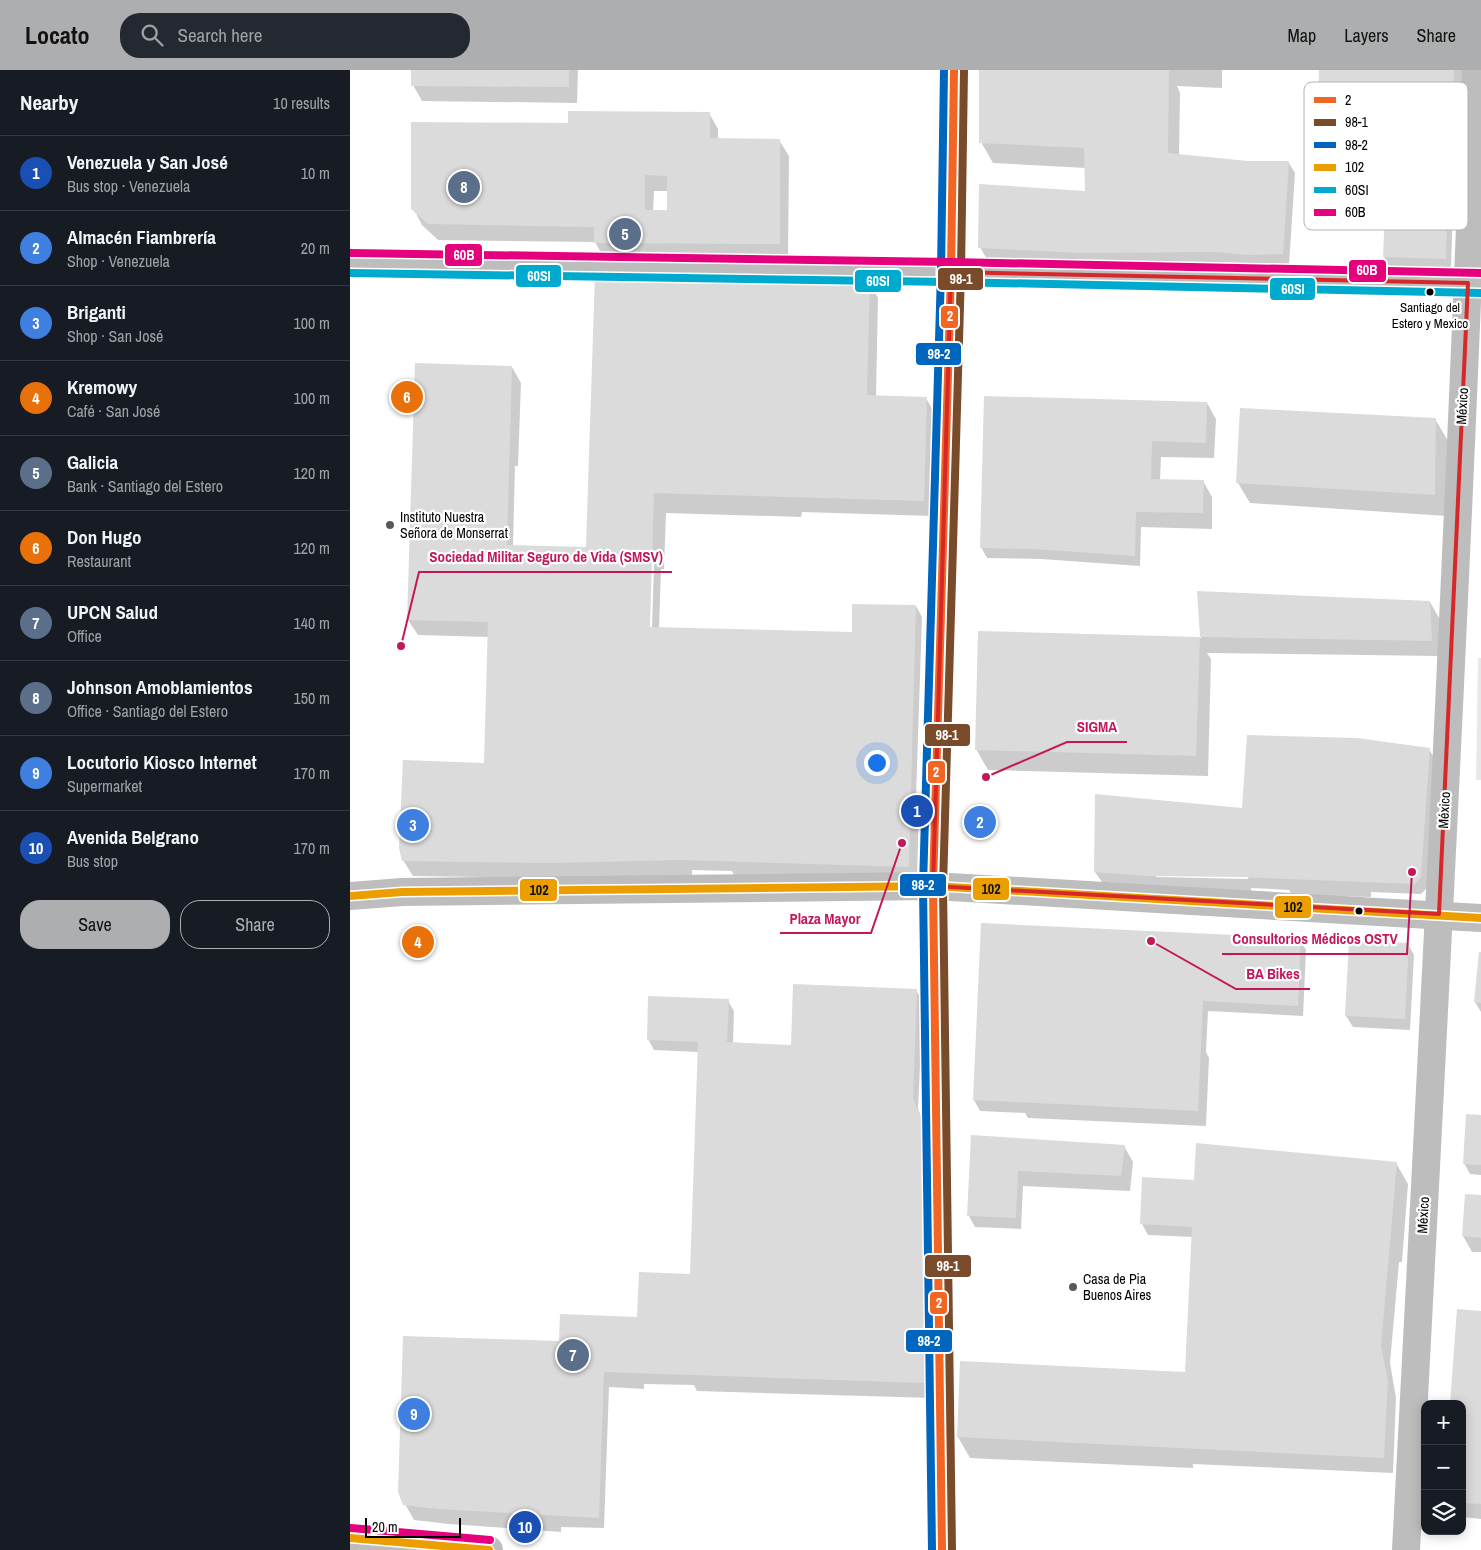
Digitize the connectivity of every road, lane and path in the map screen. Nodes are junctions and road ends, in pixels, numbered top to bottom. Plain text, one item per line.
1 (954, 70) edge
2 (1476, 70) edge
3 (350, 263) edge
4 (951, 272) junction
5 (1474, 283) edge
6 (933, 886) junction
7 (350, 896) edge
8 (1439, 914) junction
9 (1481, 918) edge
10 (350, 1538) edge
11 (490, 1550) edge
12 (942, 1550) edge
13 (1406, 1550) edge

1 - 4 street
2 - 5 street, México
3 - 4 street
4 - 5 street
4 - 6 street
5 - 8 street, México
6 - 7 street
6 - 8 street
6 - 12 street
8 - 9 street
8 - 13 street, México
10 - 11 street

